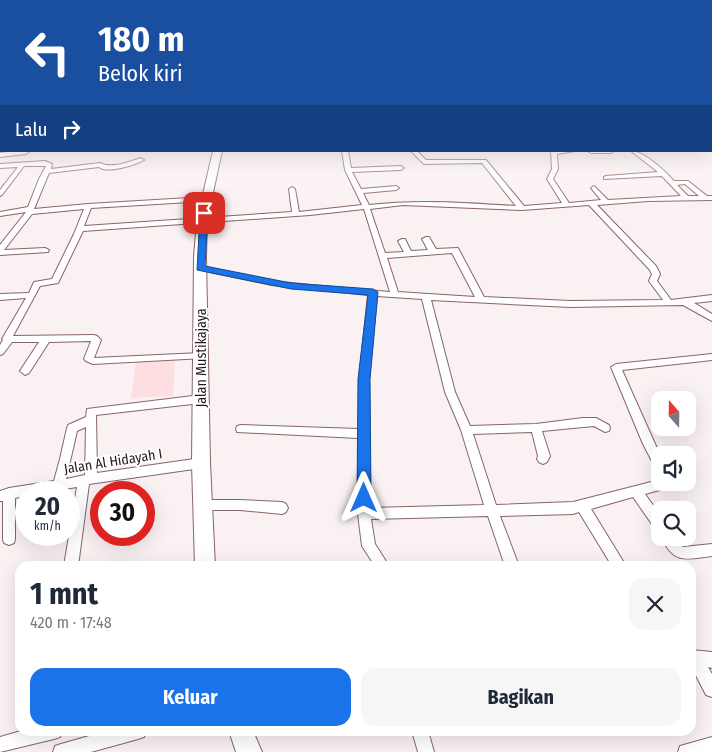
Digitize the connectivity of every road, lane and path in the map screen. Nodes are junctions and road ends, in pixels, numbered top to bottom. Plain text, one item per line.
1 (26, 152) edge
2 (218, 152) edge
3 (345, 152) edge
4 (415, 152) edge
5 (481, 152) edge
6 (554, 152) edge
7 (635, 152) edge
8 (0, 155) edge
9 (141, 160) dead end
10 (484, 160) junction
11 (20, 165) junction
12 (0, 166) edge
13 (401, 168) dead end
14 (47, 170) junction
15 (348, 170) junction
16 (664, 174) junction
17 (606, 178) dead end
18 (673, 183) junction
19 (396, 188) dead end
20 (594, 188) dead end
21 (292, 189) dead end
22 (360, 191) junction
23 (0, 194) edge
24 (708, 198) edge
25 (206, 199) junction
26 (687, 199) junction
27 (606, 202) junction
28 (591, 203) junction
29 (567, 205) junction
30 (88, 206) junction
31 (366, 206) junction
32 (522, 208) junction
33 (31, 210) junction
34 (0, 214) edge
35 (296, 214) junction
36 (202, 220) junction
37 (79, 229) junction
38 (426, 239) dead end
39 (402, 241) dead end
40 (45, 250) dead end
41 (0, 251) edge
42 (433, 251) junction
43 (408, 253) junction
44 (383, 256) junction
45 (200, 268) junction
46 (373, 292) junction
47 (32, 294) junction
48 (394, 295) junction
49 (0, 297) edge
50 (426, 297) junction
51 (481, 300) junction
52 (710, 300) edge
53 (668, 301) junction
54 (684, 302) junction
55 (710, 315) edge
56 (5, 339) edge
57 (46, 339) junction
58 (0, 352) edge
59 (201, 356) junction
60 (712, 358) edge
61 (25, 371) dead end
62 (201, 399) junction
63 (90, 420) junction
64 (536, 428) junction
65 (605, 428) dead end
66 (241, 429) dead end
67 (466, 430) junction
68 (364, 434) junction
69 (651, 446) edge
70 (543, 459) dead end
71 (201, 463) junction
72 (88, 480) junction
73 (59, 481) edge
74 (80, 482) edge
75 (651, 486) edge
76 (636, 491) junction
77 (5, 495) edge
78 (202, 505) junction
79 (582, 506) junction
80 (282, 508) dead end
81 (492, 511) junction
82 (651, 513) edge
83 (364, 514) junction
84 (9, 539) dead end
85 (674, 546) edge
86 (712, 550) edge
87 (72, 561) edge
88 (205, 561) edge
89 (379, 561) edge
90 (510, 561) edge
91 (617, 561) edge
92 (696, 658) edge
93 (712, 660) edge
94 (696, 663) edge
95 (712, 689) edge
96 (35, 736) edge
97 (120, 736) edge
98 (243, 736) edge
99 (421, 736) edge
100 (0, 745) edge
101 (712, 745) edge
102 (61, 752) edge
103 (248, 752) edge
104 (426, 752) edge
105 (686, 752) edge

1 - 8 street
1 - 11 street
2 - 25 main road, Jalan Mustikajaya
3 - 15 street
4 - 10 street
5 - 10 street
6 - 29 street
7 - 16 street
9 - 14 street
10 - 32 street
11 - 12 street
11 - 14 street
11 - 23 street
13 - 15 street
14 - 33 street
15 - 22 street
16 - 17 street
16 - 18 street
18 - 24 street
18 - 26 street
19 - 22 street
20 - 27 street
21 - 35 street
22 - 31 street
24 - 26 street
25 - 30 street
25 - 36 main road, Jalan Mustikajaya
26 - 27 street
27 - 28 street
28 - 29 street
28 - 53 street
29 - 32 street
30 - 33 street
30 - 37 street
31 - 32 street
31 - 35 street
31 - 44 street
33 - 34 street
33 - 41 street
35 - 36 street
36 - 37 street
36 - 45 main road, Jalan Mustikajaya
37 - 47 street
38 - 42 street
39 - 43 street
40 - 41 street
42 - 43 street
42 - 51 street
43 - 44 street
44 - 48 street
45 - 46 street
45 - 59 main road, Jalan Mustikajaya
46 - 48 street
46 - 68 street
47 - 49 street
47 - 56 street
48 - 50 street
50 - 51 street
50 - 67 street
51 - 53 street
52 - 54 street
53 - 54 street
54 - 55 street
56 - 57 street
56 - 58 street
57 - 59 street
57 - 61 street
59 - 62 main road, Jalan Mustikajaya
60 - 69 street
62 - 63 street
62 - 71 main road, Jalan Mustikajaya
63 - 72 street
63 - 73 street
64 - 65 street
64 - 67 street
64 - 70 street
66 - 68 street
67 - 81 street
68 - 83 street
71 - 72 street, Jalan Al Hidayah I
71 - 78 main road, Jalan Mustikajaya
72 - 74 street, Jalan Al Hidayah I
72 - 87 street
75 - 76 street
76 - 79 street
76 - 82 street
77 - 84 street
78 - 80 street
78 - 88 main road, Jalan Mustikajaya
79 - 81 street
79 - 91 street
81 - 83 street
81 - 90 street
83 - 89 street
85 - 86 street
92 - 93 street
94 - 95 street
96 - 100 street
97 - 102 street
98 - 103 main road
99 - 104 street
101 - 105 street

